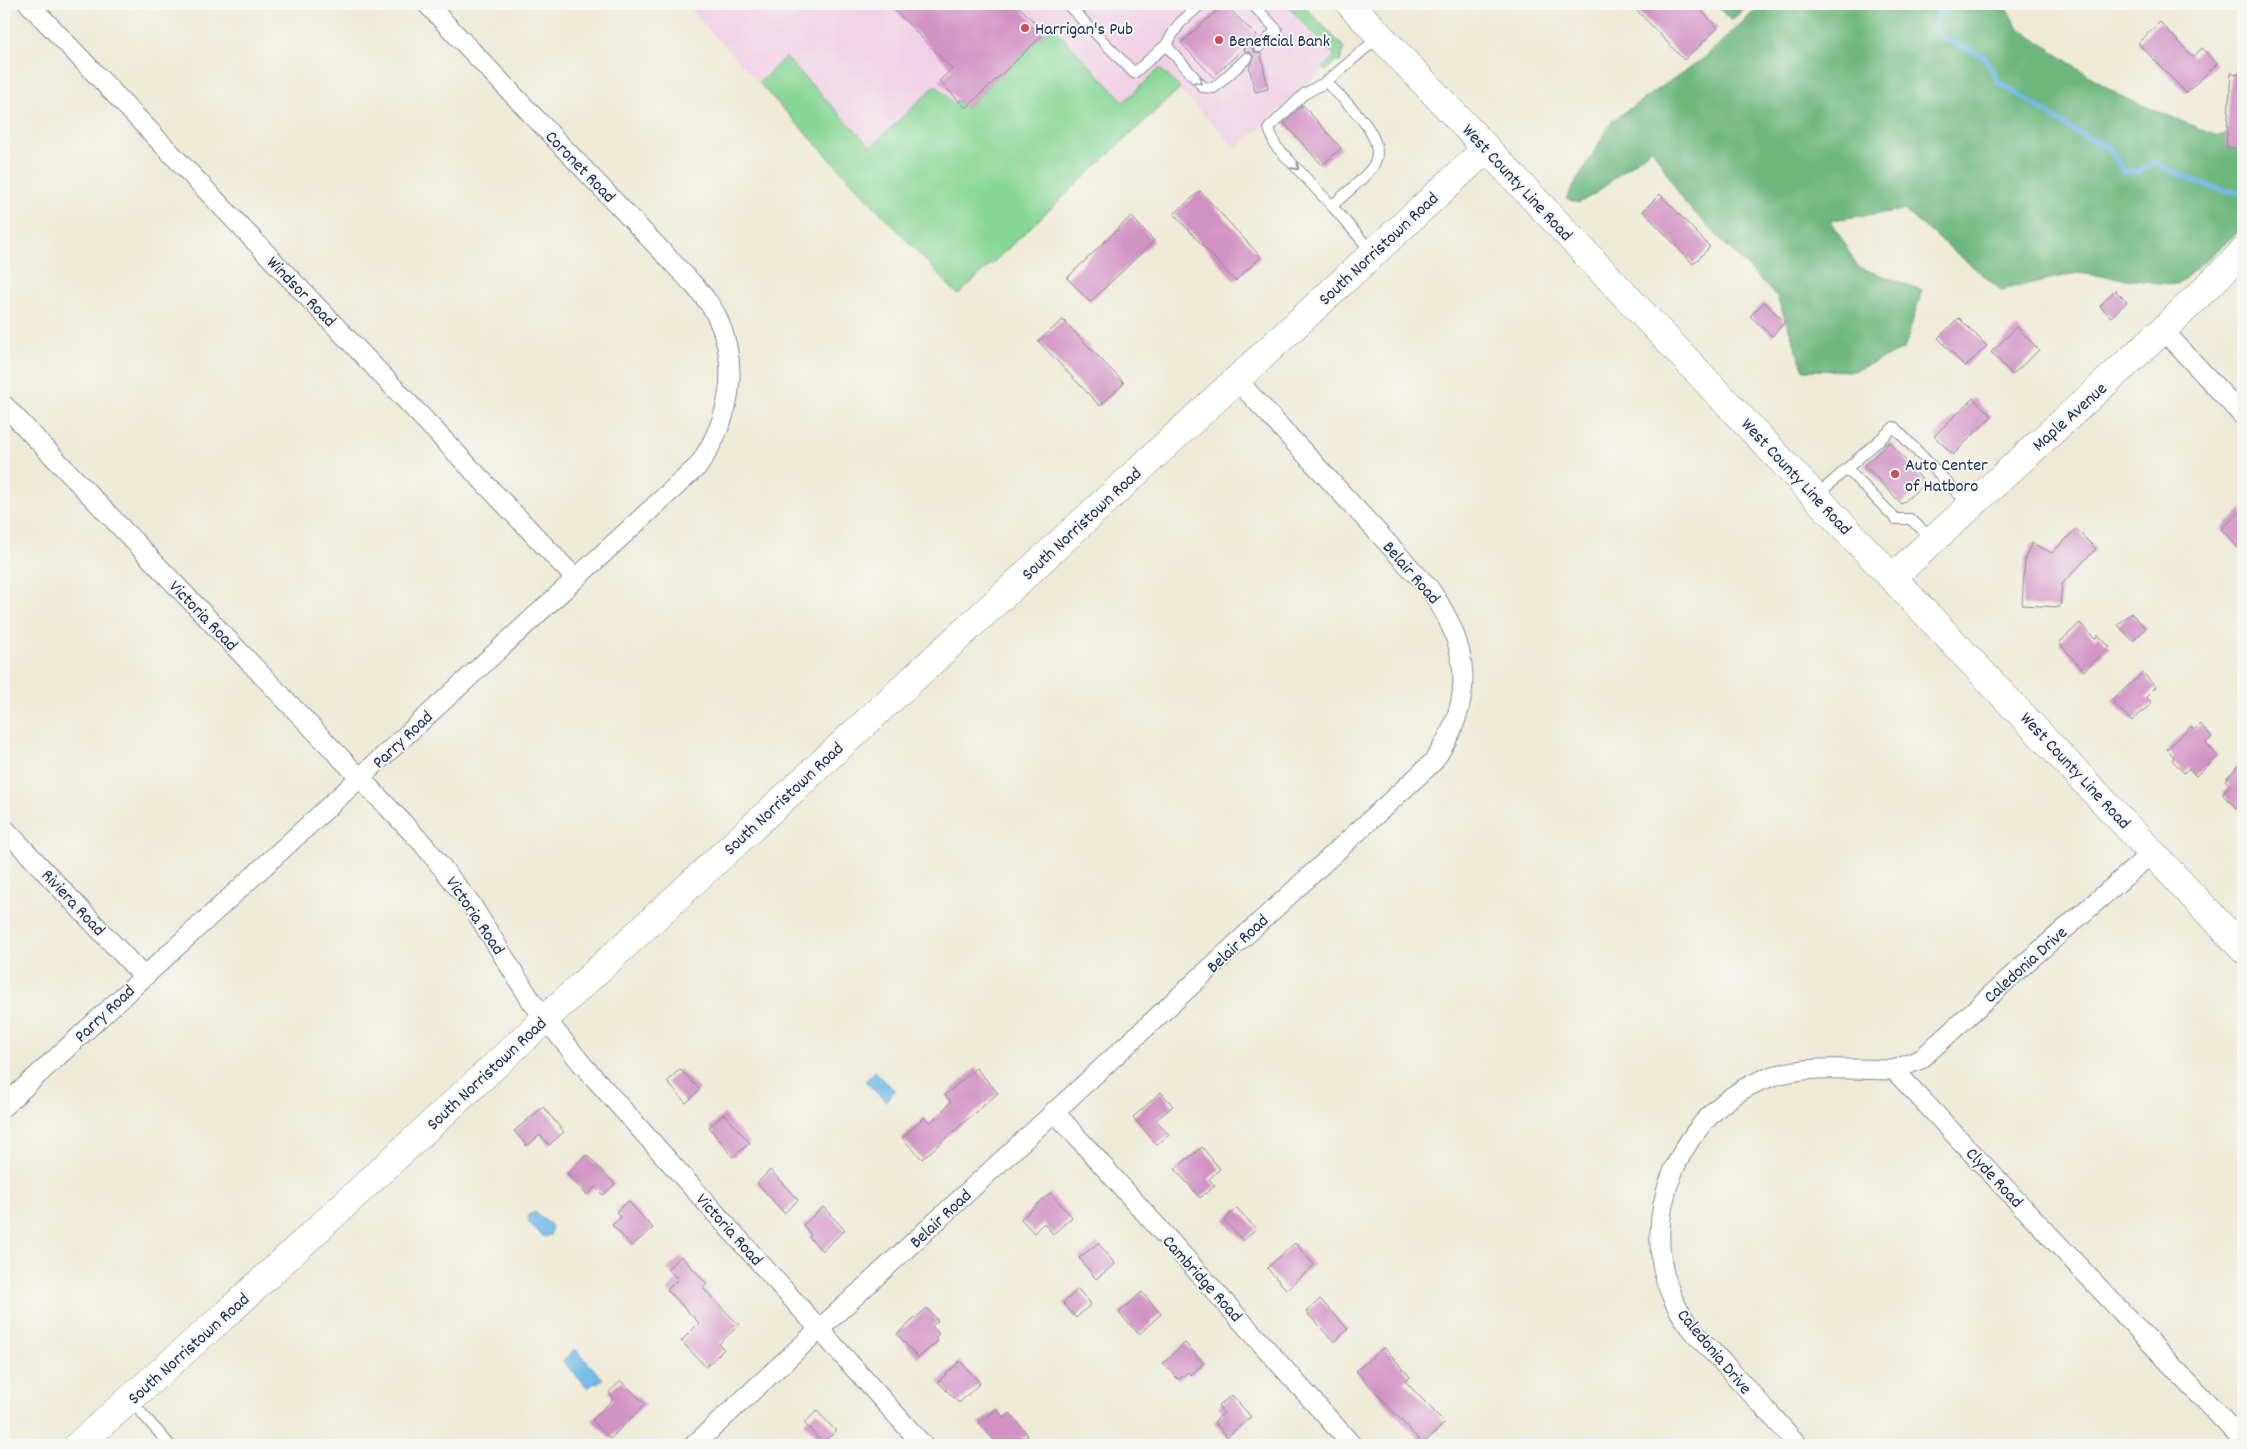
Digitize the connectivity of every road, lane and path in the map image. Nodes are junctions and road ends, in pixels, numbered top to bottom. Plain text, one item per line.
1 (29, 4) edge
2 (427, 4) edge
3 (1067, 4) edge
4 (1201, 4) edge
5 (1252, 4) edge
6 (1350, 4) edge
7 (1380, 36) junction
8 (1166, 45) junction
9 (1259, 47) dead end
10 (1247, 58) dead end
11 (1326, 82) junction
12 (1486, 148) junction
13 (1332, 206) junction
14 (2243, 252) edge
15 (1374, 254) junction
16 (2163, 330) junction
17 (722, 336) joint
18 (1237, 380) junction
19 (4, 405) edge
20 (2243, 416) edge
21 (1847, 469) junction
22 (1815, 496) junction
23 (1970, 506) junction
24 (1934, 539) junction
25 (576, 578) junction
26 (1893, 578) junction
27 (360, 778) junction
28 (4, 828) edge
29 (2153, 852) junction
30 (2243, 949) edge
31 (144, 977) junction
32 (545, 1020) junction
33 (1894, 1070) junction
34 (4, 1106) edge
35 (1054, 1111) junction
36 (820, 1330) junction
37 (131, 1400) junction
38 (2243, 1441) edge
39 (78, 1445) edge
40 (170, 1445) edge
41 (694, 1445) edge
42 (924, 1445) edge
43 (1352, 1445) edge
44 (1798, 1445) edge

1 - 25 street, Windsor Road
2 - 17 street, Coronet Road
3 - 8 lane
4 - 8 lane
5 - 9 lane
6 - 7 street, West County Line Road
7 - 11 lane
7 - 12 street, West County Line Road
8 -> 10 lane
11 - 13 lane
11 -> 13 lane
12 - 15 street, South Norristown Road
12 - 22 street, West County Line Road
13 - 15 lane
14 - 16 street, Maple Avenue
15 - 18 street, South Norristown Road
16 - 20 street
16 - 23 street, Maple Avenue
17 - 25 street, Parry Road
18 - 32 street, South Norristown Road
18 - 35 street, Belair Road
19 - 27 street, Victoria Road
21 - 22 lane
21 - 23 lane
21 - 24 lane
22 - 26 street, West County Line Road
23 - 24 street, Maple Avenue
24 - 26 street, Maple Avenue
25 - 27 street, Parry Road
26 - 29 street, West County Line Road
27 - 31 street, Parry Road
27 - 32 street, Victoria Road
28 - 31 street, Riviera Road
29 - 30 street, West County Line Road
29 - 33 street, Caledonia Drive
31 - 34 street, Parry Road
32 - 36 street, Victoria Road
32 - 37 street, South Norristown Road
33 - 38 street, Clyde Road
33 - 44 street, Caledonia Drive
35 - 36 street, Belair Road
35 - 43 street, Cambridge Road
36 - 41 street, Belair Road
36 - 42 street, Victoria Road
37 - 39 street, South Norristown Road
37 - 40 lane

